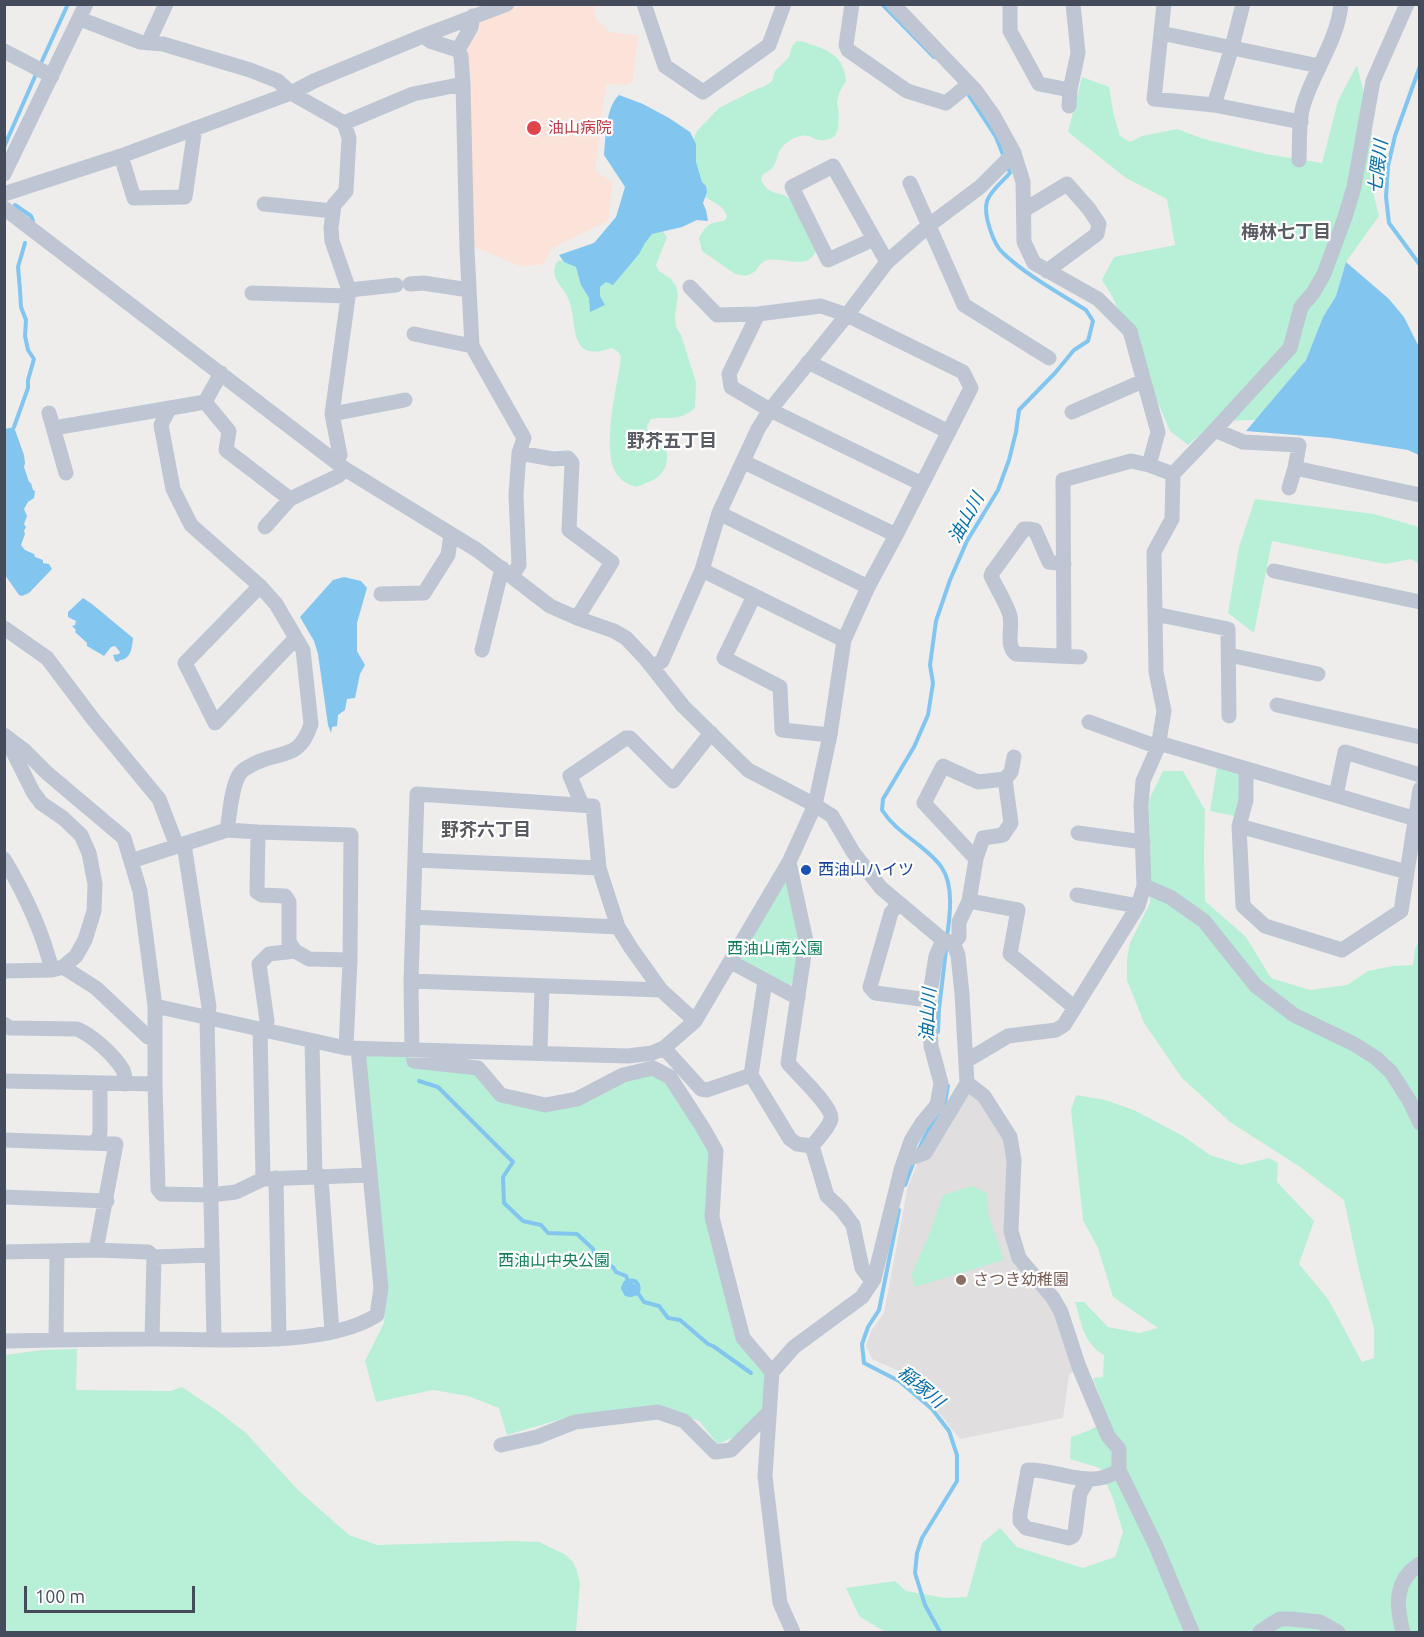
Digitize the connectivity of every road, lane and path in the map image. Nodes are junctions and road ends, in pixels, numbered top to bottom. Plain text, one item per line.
1 (166, 4) edge
2 (507, 4) edge
3 (644, 4) edge
4 (784, 4) edge
5 (852, 4) edge
6 (893, 4) edge
7 (1010, 4) edge
8 (1073, 4) edge
9 (1164, 4) edge
10 (1243, 4) edge
11 (1341, 4) edge
12 (1407, 5) edge
13 (1419, 8) edge
14 (83, 12) edge
15 (473, 16) junction
16 (1161, 33) junction
17 (423, 36) junction
18 (148, 43) junction
19 (1232, 47) junction
20 (458, 50) junction
21 (4, 51) edge
22 (1319, 66) junction
23 (52, 76) junction
24 (464, 84) junction
25 (965, 87) junction
26 (1070, 90) junction
27 (291, 93) junction
28 (1214, 105) junction
29 (1069, 106) dead end
30 (1301, 122) junction
31 (344, 123) junction
32 (195, 129) junction
33 (1014, 153) junction
34 (122, 156) junction
35 (1299, 160) dead end
36 (4, 174) edge
37 (910, 183) dead end
38 (4, 194) edge
39 (264, 204) dead end
40 (4, 208) edge
41 (1024, 210) junction
42 (333, 211) junction
43 (928, 226) junction
44 (874, 239) junction
45 (887, 262) junction
46 (1047, 271) junction
47 (690, 287) dead end
48 (469, 290) junction
49 (252, 293) dead end
50 (349, 293) junction
51 (758, 315) junction
52 (847, 315) junction
53 (414, 334) dead end
54 (472, 346) junction
55 (1049, 358) dead end
56 (808, 362) junction
57 (221, 373) junction
58 (1143, 381) junction
59 (405, 400) dead end
60 (205, 402) junction
61 (169, 409) junction
62 (770, 410) junction
63 (1072, 412) dead end
64 (49, 413) dead end
65 (332, 414) junction
66 (54, 428) junction
67 (1215, 430) junction
68 (949, 432) junction
69 (519, 453) junction
70 (744, 462) junction
71 (340, 465) junction
72 (1149, 465) junction
73 (1295, 468) junction
74 (66, 473) dead end
75 (1173, 474) junction
76 (922, 484) junction
77 (1289, 488) dead end
78 (1419, 495) edge
79 (290, 499) junction
80 (719, 513) junction
81 (265, 527) dead end
82 (451, 534) junction
83 (896, 535) junction
84 (1064, 564) junction
85 (702, 570) junction
86 (1274, 571) dead end
87 (507, 572) junction
88 (260, 586) junction
89 (868, 587) junction
90 (381, 594) dead end
91 (754, 596) junction
92 (1419, 602) edge
93 (1155, 614) junction
94 (576, 618) junction
95 (4, 628) edge
96 (296, 638) junction
97 (844, 640) junction
98 (482, 650) dead end
99 (1228, 655) junction
100 (1064, 656) junction
101 (1080, 657) dead end
102 (653, 667) junction
103 (1318, 674) dead end
104 (1277, 705) dead end
105 (1229, 716) dead end
106 (1089, 722) dead end
107 (711, 734) junction
108 (4, 735) edge
109 (830, 735) junction
110 (1419, 737) edge
111 (1159, 745) junction
112 (1014, 757) dead end
113 (1246, 769) junction
114 (1419, 775) edge
115 (1005, 779) junction
116 (1419, 789) edge
117 (1336, 795) junction
118 (582, 805) junction
119 (815, 805) junction
120 (1416, 819) junction
121 (1239, 826) junction
122 (227, 830) junction
123 (258, 832) junction
124 (1078, 833) dead end
125 (1143, 842) junction
126 (180, 845) junction
127 (4, 859) edge
128 (976, 859) junction
129 (415, 860) junction
130 (131, 861) junction
131 (789, 862) junction
132 (599, 868) junction
133 (1407, 872) junction
134 (11, 884) edge
135 (1144, 886) junction
136 (1077, 895) dead end
137 (969, 901) junction
138 (898, 903) junction
139 (1138, 906) junction
140 (413, 916) junction
141 (618, 927) junction
142 (948, 941) junction
143 (295, 951) junction
144 (350, 960) junction
145 (731, 962) junction
146 (58, 968) junction
147 (4, 971) edge
148 (411, 981) junction
149 (765, 981) junction
150 (542, 986) junction
151 (661, 990) junction
152 (798, 998) junction
153 (929, 1000) junction
154 (155, 1006) junction
155 (1075, 1008) junction
156 (207, 1018) junction
157 (695, 1021) junction
158 (4, 1024) edge
159 (263, 1030) junction
160 (154, 1038) junction
161 (312, 1041) junction
162 (664, 1048) junction
163 (352, 1049) junction
164 (412, 1051) junction
165 (540, 1053) junction
166 (966, 1061) junction
167 (751, 1075) junction
168 (4, 1081) edge
169 (100, 1083) junction
170 (967, 1083) junction
171 (125, 1084) junction
172 (155, 1084) junction
173 (1419, 1123) edge
174 (4, 1140) edge
175 (93, 1143) junction
176 (812, 1146) junction
177 (905, 1161) junction
178 (370, 1175) junction
179 (318, 1177) junction
180 (270, 1178) junction
181 (210, 1195) junction
182 (4, 1197) edge
183 (107, 1201) junction
184 (96, 1250) junction
185 (57, 1251) junction
186 (4, 1252) edge
187 (212, 1255) junction
188 (154, 1257) junction
189 (874, 1279) junction
190 (332, 1332) junction
191 (152, 1339) junction
192 (214, 1339) junction
193 (279, 1339) junction
194 (56, 1340) junction
195 (4, 1341) edge
196 (772, 1372) junction
197 (769, 1412) junction
198 (501, 1445) dead end
199 (1119, 1470) junction
200 (1088, 1480) junction
201 (1419, 1564) edge
202 (793, 1632) edge
203 (1192, 1632) edge
204 (1260, 1632) edge
205 (1338, 1632) edge
206 (1403, 1632) edge

1 - 18 street
2 - 15 street
3 - 4 street
5 - 25 street
6 - 25 street
7 - 26 street
8 - 26 street
9 - 16 street
10 - 19 street
11 - 22 street
12 - 13 street
12 - 67 street
14 - 18 street
14 - 23 street
15 - 17 street
15 - 20 street
16 - 19 street
16 - 28 street
17 - 20 street
17 - 27 street
18 - 27 street
19 - 22 street
19 - 28 street
20 - 24 street
21 - 23 street
22 - 30 street
23 - 36 street
24 - 31 street
24 - 48 street
25 - 33 street
26 - 29 street
27 - 31 street
27 - 32 street
28 - 30 street
30 - 35 street
31 - 42 street
32 - 34 street
32 - 34 street
33 - 41 street
33 - 43 street
34 - 38 street
37 - 43 street
39 - 42 street
40 - 57 street
41 - 46 street
41 - 46 street
42 - 50 street
43 - 45 street
43 - 55 street
44 - 44 street
44 - 45 street
45 - 52 street
46 - 58 street
47 - 51 street
48 - 50 street
48 - 54 street
49 - 50 street
50 - 65 street
51 - 52 street
51 - 62 street
52 - 56 street
52 - 68 street
53 - 54 street
54 - 69 street
56 - 62 street
56 - 68 street
57 - 60 street
57 - 71 street
58 - 63 street
58 - 72 street
59 - 65 street
60 - 61 street
60 - 79 street
61 - 66 street
61 - 88 street
62 - 70 street
62 - 76 street
64 - 66 street
65 - 71 street
66 - 74 street
67 - 73 street
67 - 75 street
68 - 76 street
69 - 87 street
69 - 94 street
70 - 80 street
70 - 83 street
71 - 79 street
71 - 82 street
72 - 75 street
72 - 84 street
73 - 77 street
73 - 78 street
75 - 93 street
76 - 83 street
79 - 81 street
80 - 85 street
80 - 89 street
82 - 87 street
82 - 90 street
83 - 89 street
84 - 100 street
84 - 100 street
85 - 91 street
85 - 102 street
86 - 92 street
87 - 94 street
87 - 98 street
88 - 96 street
88 - 96 street
89 - 97 street
91 - 97 street
91 - 109 street
93 - 99 street
93 - 111 street
94 - 102 street
95 - 126 street
96 - 122 street
97 - 109 street
99 - 103 street
99 - 105 street
100 - 101 street
102 - 107 street
104 - 110 street
106 - 111 street
107 - 118 street
107 - 119 street
108 - 130 street
108 - 146 street
109 - 119 street
111 - 113 street
111 - 125 street
112 - 115 street
113 - 117 street
113 - 121 street
114 - 117 street
115 - 128 street
115 - 128 street
116 - 120 street
117 - 120 street
118 - 129 street
118 - 132 street
119 - 131 street
119 - 138 street
120 - 133 street
121 - 133 street
121 - 133 street
122 - 123 street
122 - 126 street
123 - 143 street
123 - 144 street
124 - 125 street
125 - 135 street
126 - 130 street
126 - 156 street
127 - 134 street
128 - 137 street
129 - 132 street
129 - 140 street
130 - 154 street
131 - 145 street
131 - 152 street
132 - 141 street
134 - 146 street
135 - 139 street
135 - 173 street
136 - 139 street
137 - 142 street
137 - 155 street
138 - 142 street
138 - 153 street
139 - 155 street
140 - 141 street
140 - 148 street
141 - 151 street
142 - 153 street
142 - 166 street
143 - 144 street
143 - 159 street
144 - 163 street
145 - 149 street
145 - 157 street
146 - 147 street
146 - 160 street
148 - 150 street
148 - 164 street
149 - 152 street
149 - 167 street
150 - 151 street
150 - 165 street
151 - 157 street
152 - 176 street
153 - 177 street
154 - 156 street
154 - 160 street
155 - 166 street
156 - 159 street
156 - 181 street
157 - 162 street
158 - 171 street
159 - 161 street
159 - 180 street
160 - 172 street
161 - 163 street
161 - 179 street
162 - 165 street
162 - 167 street
163 - 164 street
163 - 178 street
164 - 165 street
164 - 196 street
166 - 170 street
167 - 176 street
168 - 169 street
169 - 171 street
169 - 175 street
170 - 177 street
170 - 199 street
171 - 172 street
172 - 181 street
174 - 175 street
175 - 183 street
176 - 189 street
177 - 189 street
178 - 179 street
178 - 190 street
179 - 180 street
179 - 190 street
180 - 181 street
180 - 193 street
181 - 187 street
182 - 183 street
183 - 184 street
184 - 185 street
184 - 188 street
185 - 186 street
185 - 194 street
187 - 188 street
187 - 192 street
188 - 191 street
189 - 196 street
190 - 193 street
191 - 192 street
191 - 194 street
192 - 193 street
194 - 195 street
196 - 197 street
197 - 198 street
197 - 202 street
199 - 200 street
199 - 203 street
200 - 200 street
201 - 206 street
204 - 205 street

